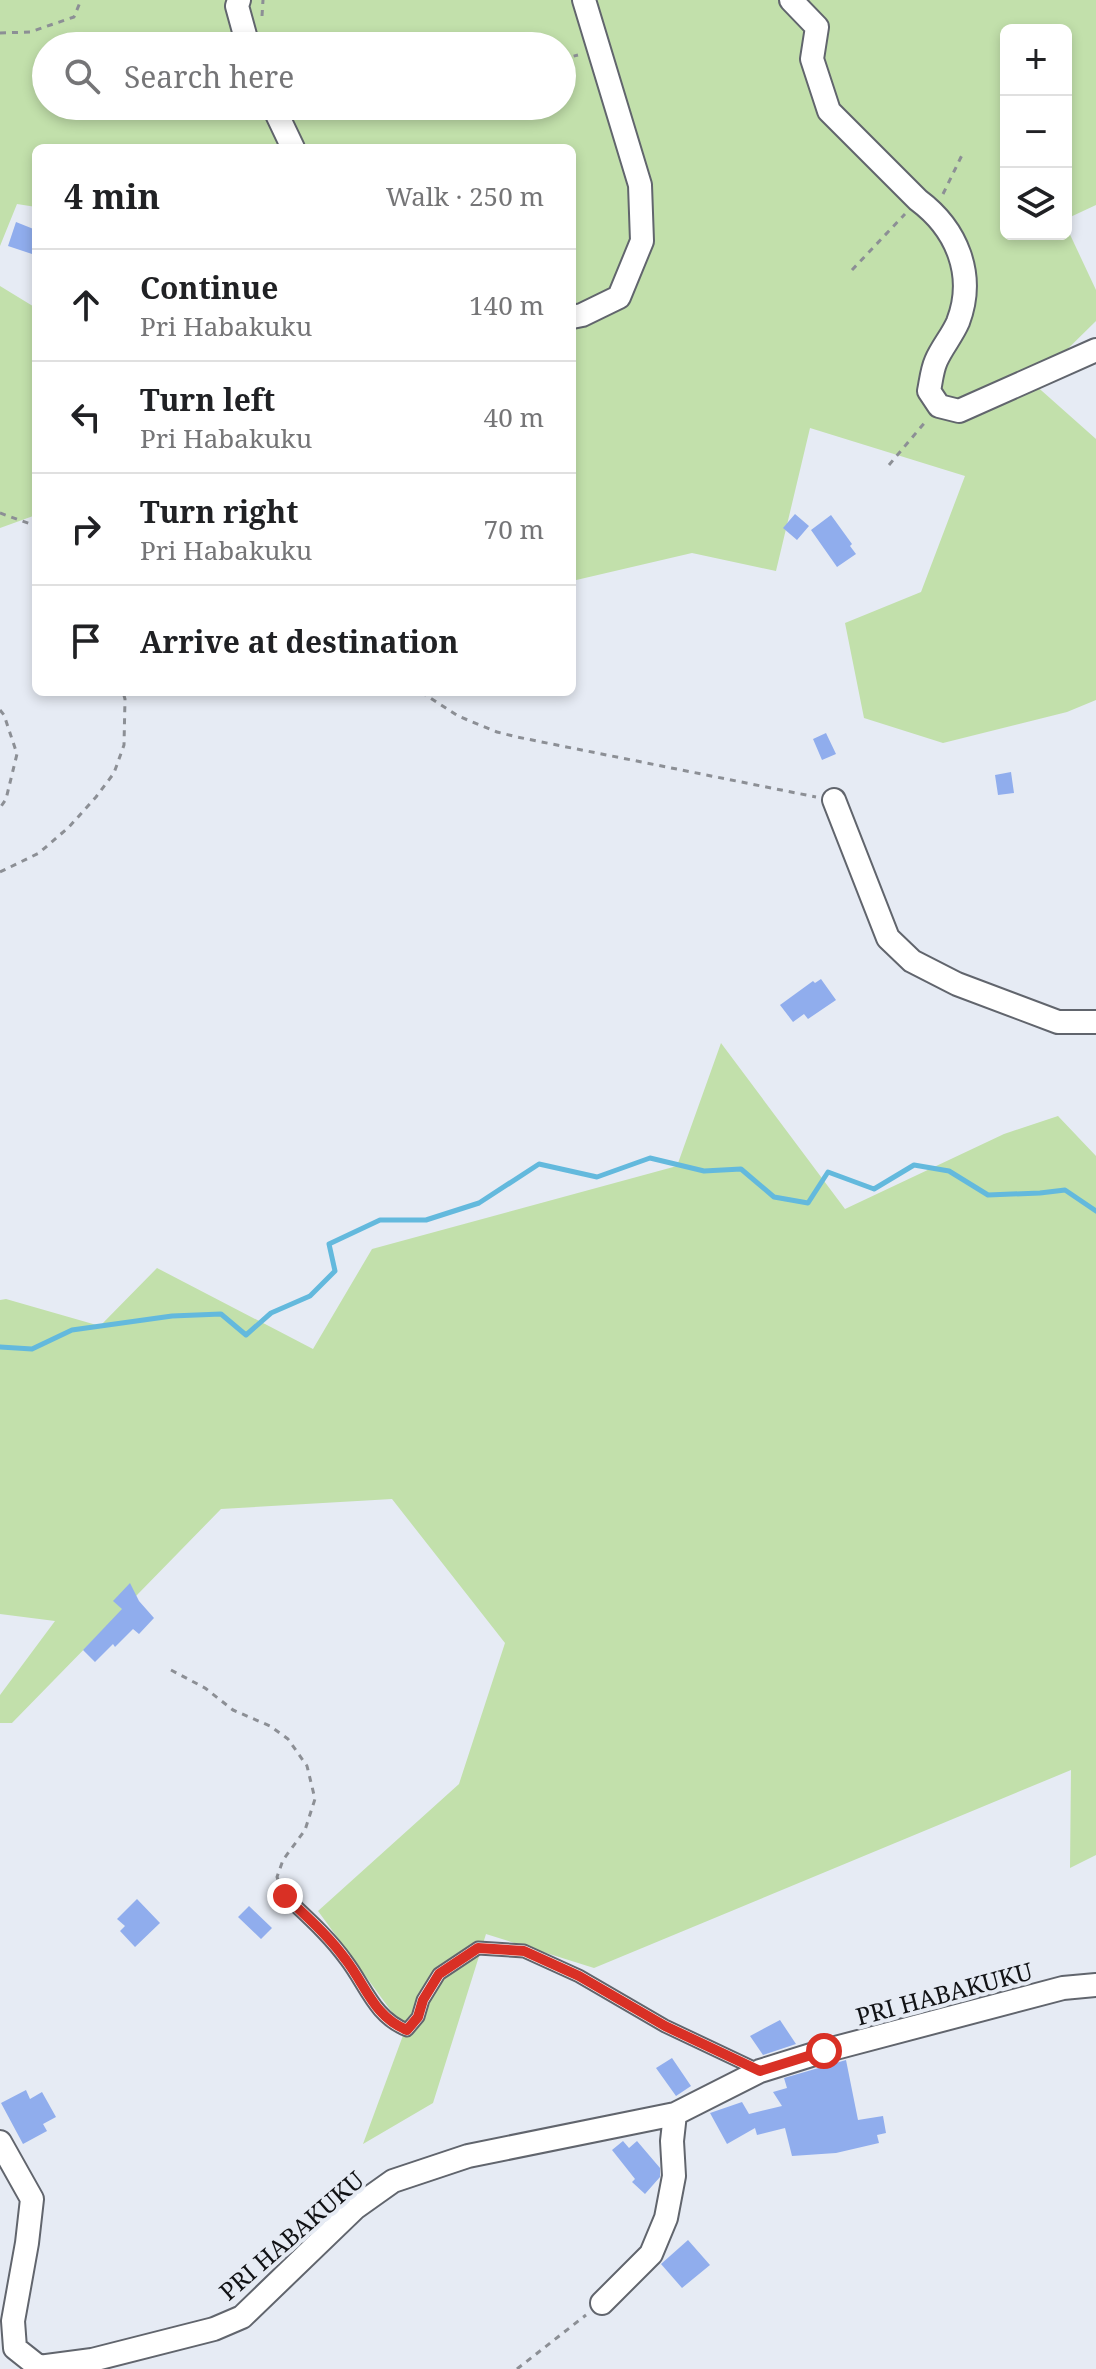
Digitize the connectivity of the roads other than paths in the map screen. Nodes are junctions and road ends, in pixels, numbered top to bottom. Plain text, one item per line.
1 (239, 0) edge
2 (584, 0) edge
3 (791, 0) edge
4 (244, 32) edge
5 (280, 120) edge
6 (291, 144) edge
7 (576, 316) edge
8 (1096, 350) edge
9 (834, 800) road end
10 (1096, 1022) edge
11 (285, 1896) road end
12 (1096, 1985) edge
13 (760, 2071) junction
14 (675, 2114) junction
15 (0, 2142) edge
16 (602, 2303) road end

1 - 4 street
2 - 7 street
3 - 8 street
5 - 6 street
9 - 10 street
11 - 13 lane
12 - 13 street, PRI HABAKUKU
13 - 14 street, PRI HABAKUKU
14 - 15 street, PRI HABAKUKU
14 - 16 street

